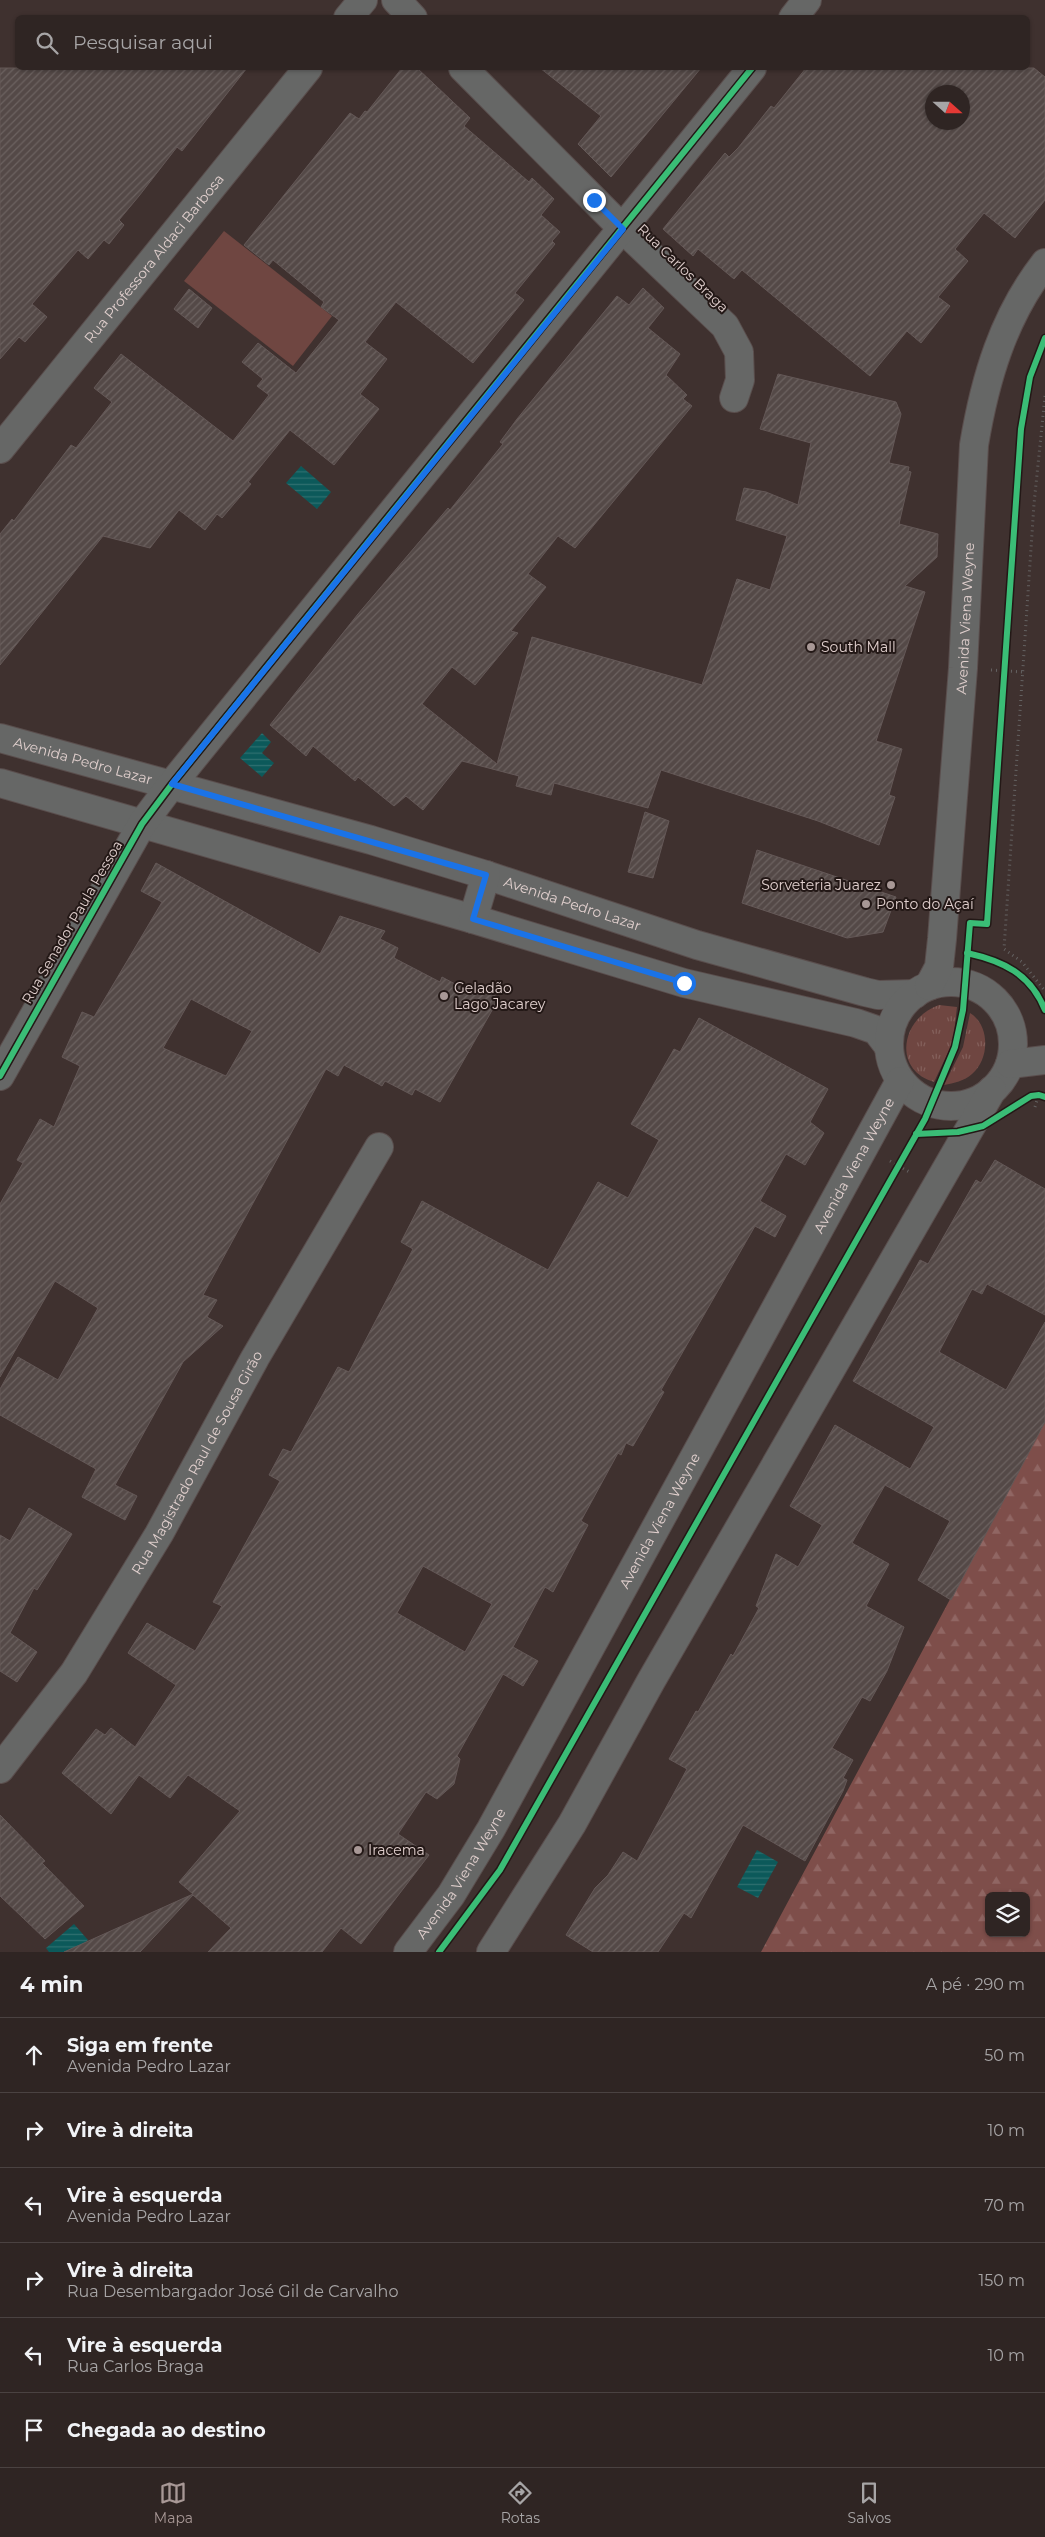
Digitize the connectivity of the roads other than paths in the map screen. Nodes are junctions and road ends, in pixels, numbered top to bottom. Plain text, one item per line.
1 (362, 0) edge
2 (396, 0) edge
3 (807, 0) edge
4 (350, 15) edge
5 (410, 15) edge
6 (795, 15) edge
7 (306, 70) edge
8 (465, 70) edge
9 (750, 70) edge
10 (623, 229) junction
11 (1045, 263) edge
12 (734, 398) dead end
13 (0, 449) edge
14 (0, 738) edge
15 (0, 783) edge
16 (172, 784) junction
17 (142, 824) junction
18 (486, 875) junction
19 (473, 919) junction
20 (922, 990) junction
21 (889, 1047) junction
22 (1010, 1064) junction
23 (1042, 1072) edge
24 (0, 1076) edge
25 (900, 1081) junction
26 (992, 1090) junction
27 (379, 1147) dead end
28 (0, 1769) edge
29 (408, 1952) edge
30 (491, 1952) edge

1 - 4 street
2 - 5 street
3 - 6 street
7 - 13 street, Rua Professora Aldaci Barbosa
8 - 10 street, Rua Carlos Braga
9 - 10 street, Rua Senador Paula Pessoa
10 - 12 street, Rua Carlos Braga
10 - 16 street, Rua Senador Paula Pessoa
11 - 20 street, Avenida Viena Weyne
14 - 16 street, Avenida Pedro Lazar
15 - 17 street
16 - 17 street, Rua Senador Paula Pessoa
16 - 18 street, Avenida Pedro Lazar
17 - 19 street
17 - 24 street, Rua Senador Paula Pessoa
18 - 19 street
18 - 20 street, Avenida Pedro Lazar
19 - 21 street
20 - 21 street
20 - 22 street
21 - 25 street
22 - 23 street
22 - 26 street
25 - 26 street
25 - 29 street, Avenida Viena Weyne
26 - 30 street
27 - 28 street, Rua Magistrado Raul de Sousa Girão

